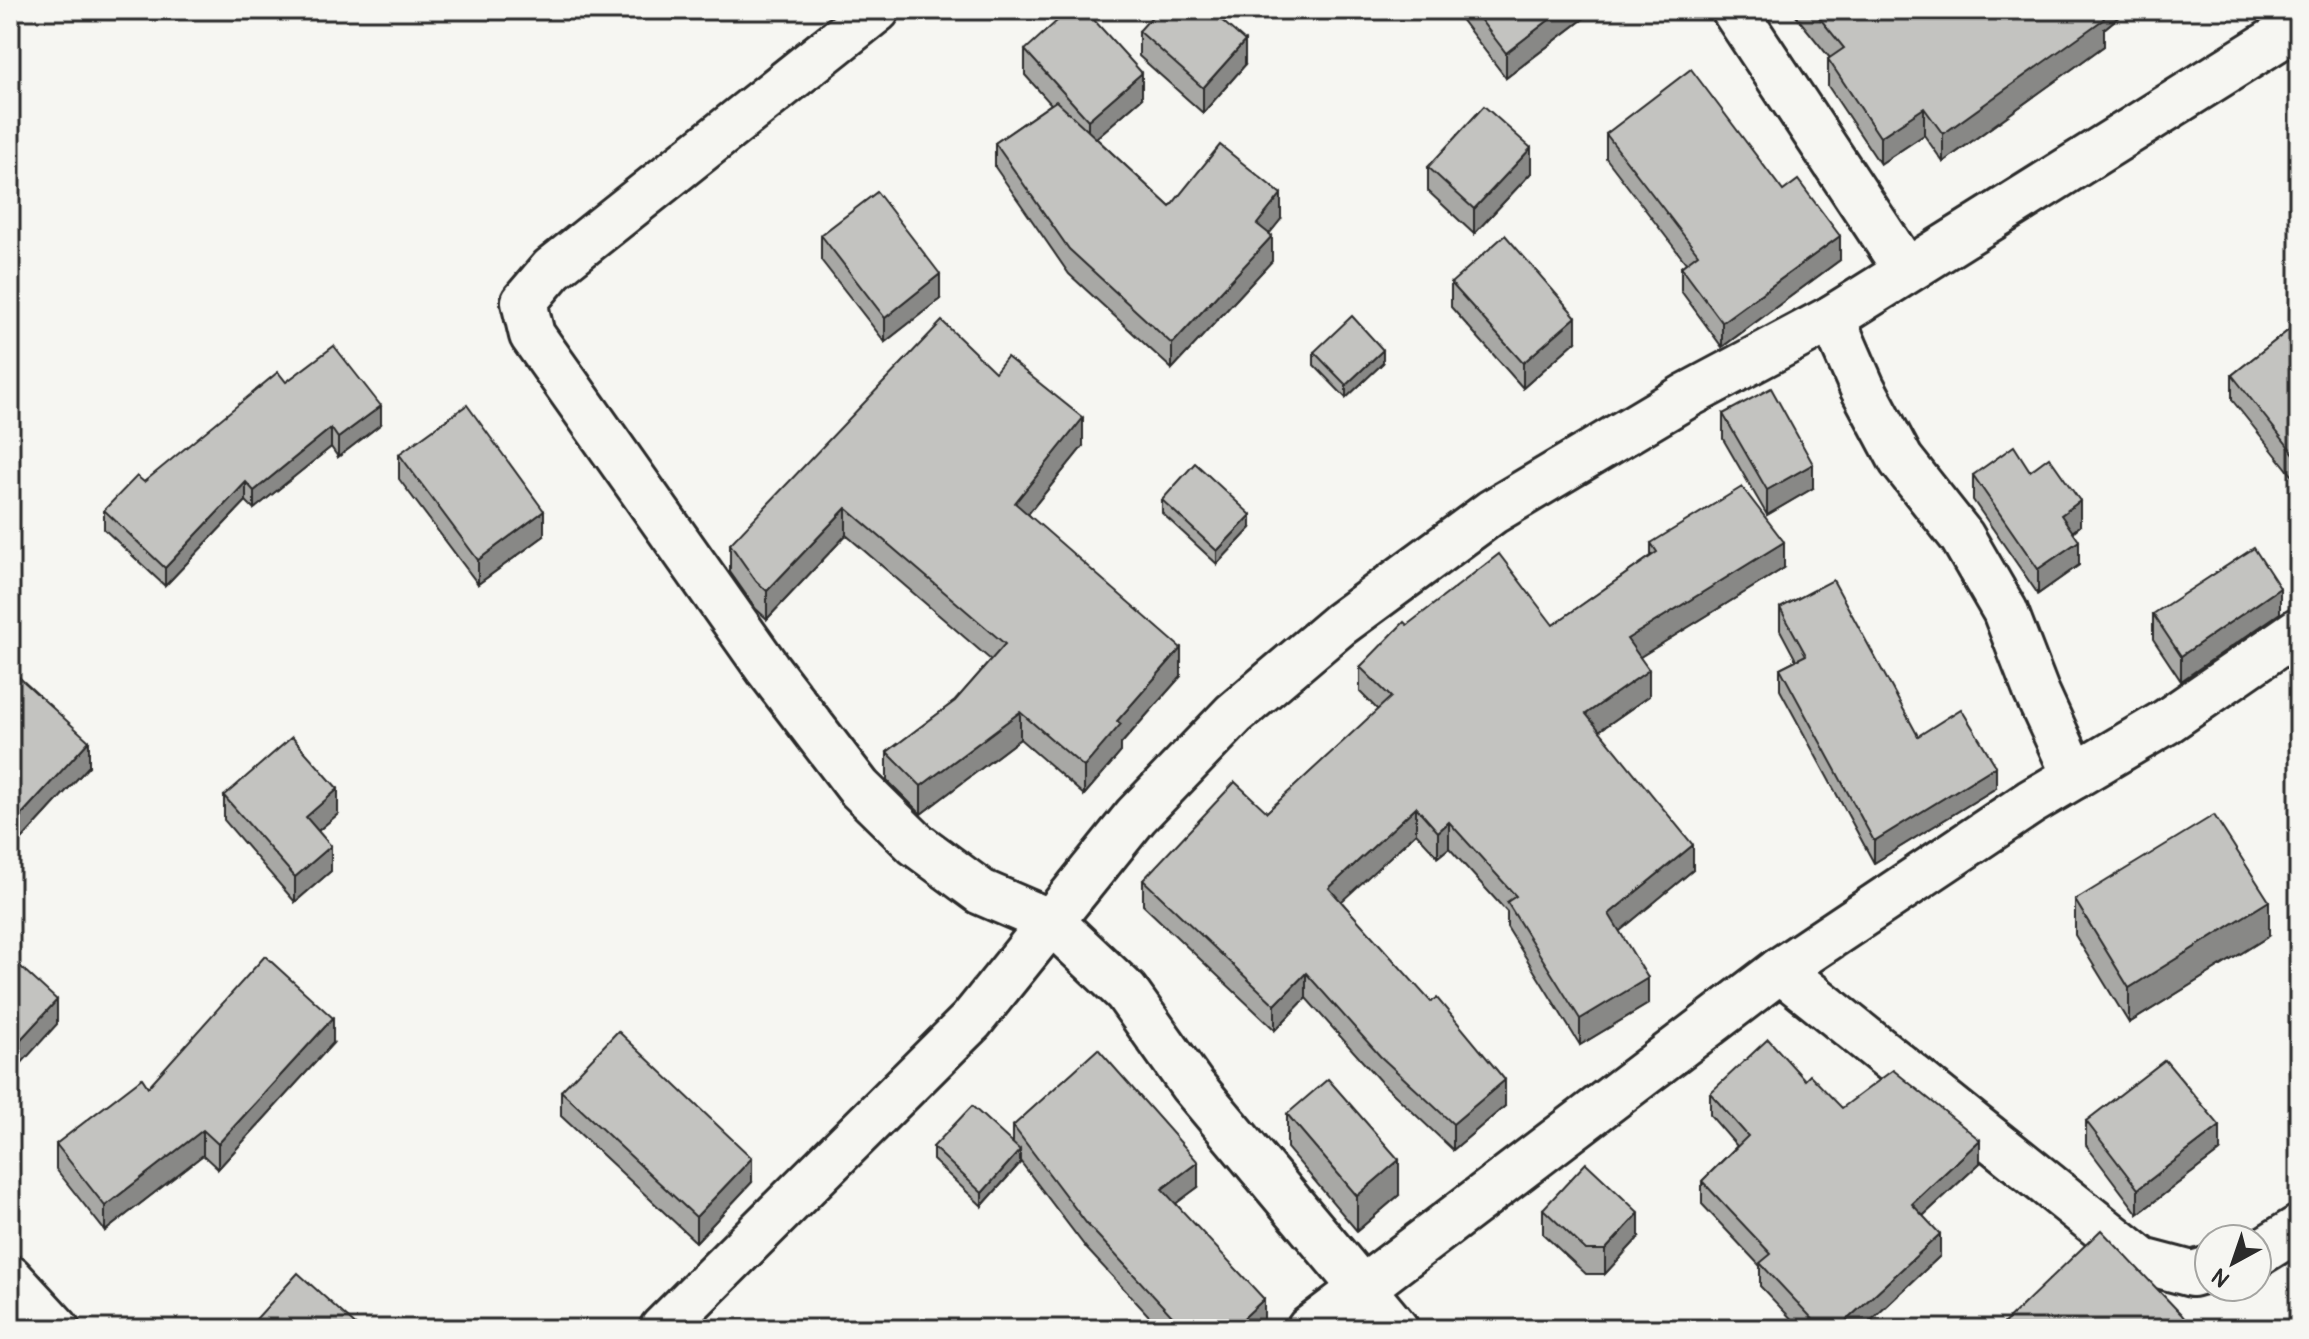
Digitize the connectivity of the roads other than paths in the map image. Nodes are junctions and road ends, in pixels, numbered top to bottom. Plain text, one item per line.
1 (877, 10) edge
2 (1734, 10) edge
3 (2299, 25) edge
4 (1906, 270) junction
5 (1832, 318) junction
6 (2299, 630) edge
7 (2075, 776) junction
8 (1053, 923) junction
9 (1780, 970) junction
10 (2299, 1228) edge
11 (2273, 1244) edge
12 (2193, 1274) edge
13 (10, 1278) edge
14 (1360, 1288) junction
15 (57, 1329) edge
16 (662, 1329) edge
17 (1309, 1329) edge
18 (1396, 1329) edge

1 - 8 street
2 - 4 street
3 - 4 street
4 - 5 street
5 - 7 street
5 - 8 street
6 - 7 street
7 - 9 street
8 - 14 street
8 - 16 street
9 - 12 street
9 - 14 street
10 - 11 street
13 - 15 street
14 - 17 street
14 - 18 street

